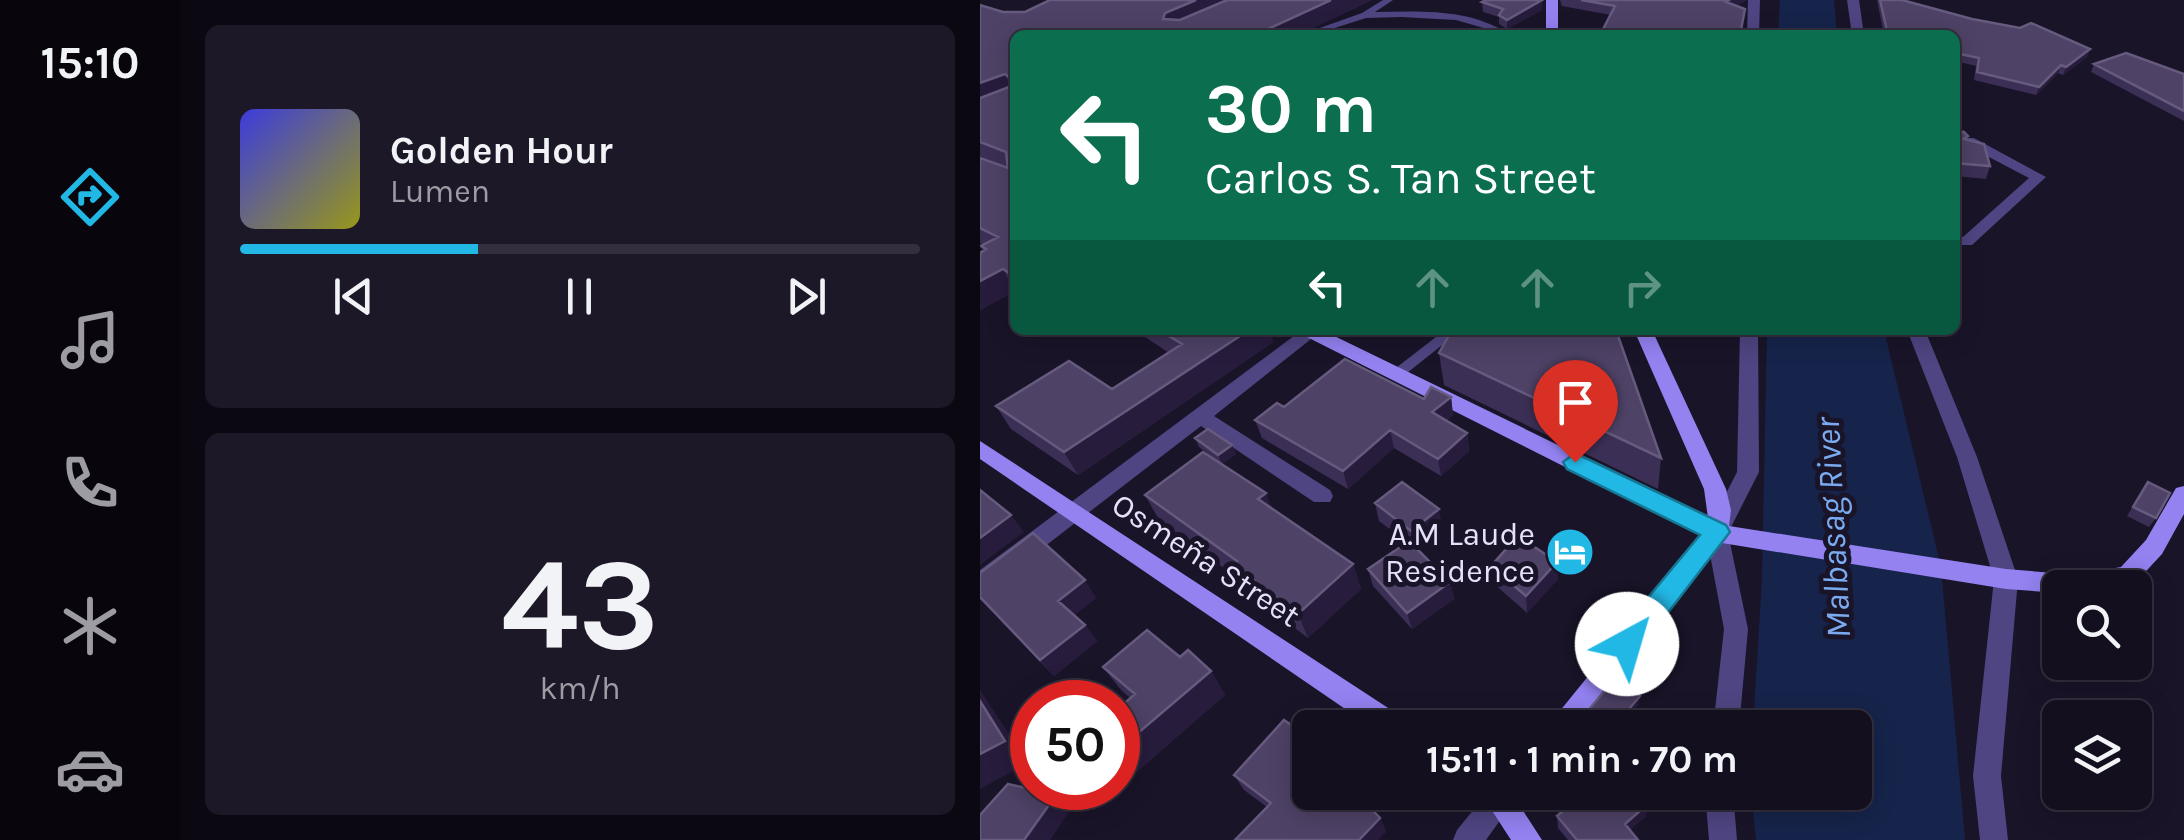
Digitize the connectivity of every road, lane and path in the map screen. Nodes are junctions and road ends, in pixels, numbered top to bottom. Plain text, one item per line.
1 (1390, 0) edge
2 (1552, 0) edge
3 (1754, 0) edge
4 (1854, 0) edge
5 (1365, 15) junction
6 (1319, 30) edge
7 (1492, 30) edge
8 (1552, 30) edge
9 (1753, 30) edge
10 (1857, 30) edge
11 (1968, 140) edge
12 (1960, 241) edge
13 (1304, 335) edge
14 (1317, 335) edge
15 (1448, 335) edge
16 (1645, 335) edge
17 (1749, 335) edge
18 (1918, 335) edge
19 (1397, 374) junction
20 (1200, 416) junction
21 (980, 448) edge
22 (2184, 494) edge
23 (1322, 496) dead end
24 (1072, 514) junction
25 (1718, 532) junction
26 (2006, 579) junction
27 (980, 583) edge
28 (1369, 710) edge
29 (1574, 710) edge
30 (1728, 710) edge
31 (1489, 810) edge
32 (1510, 810) edge
33 (1720, 810) edge
34 (1467, 840) edge
35 (1528, 840) edge
36 (1723, 840) edge
37 (1994, 840) edge

1 - 5 lane
2 - 8 main road
3 - 9 street
4 - 10 street
5 - 6 lane
5 - 7 lane
11 - 12 street
13 - 20 street
14 - 19 main road
15 - 19 lane
16 - 25 main road
17 - 25 street
18 - 26 street
19 - 25 main road
20 - 23 street
20 - 24 street
21 - 24 main road, Osmeña Street
22 - 26 main road
24 - 27 street
24 - 28 main road, Osmeña Street
25 - 26 main road
25 - 29 main road
25 - 30 street
26 - 37 street
31 - 34 street
32 - 35 main road
33 - 36 street

